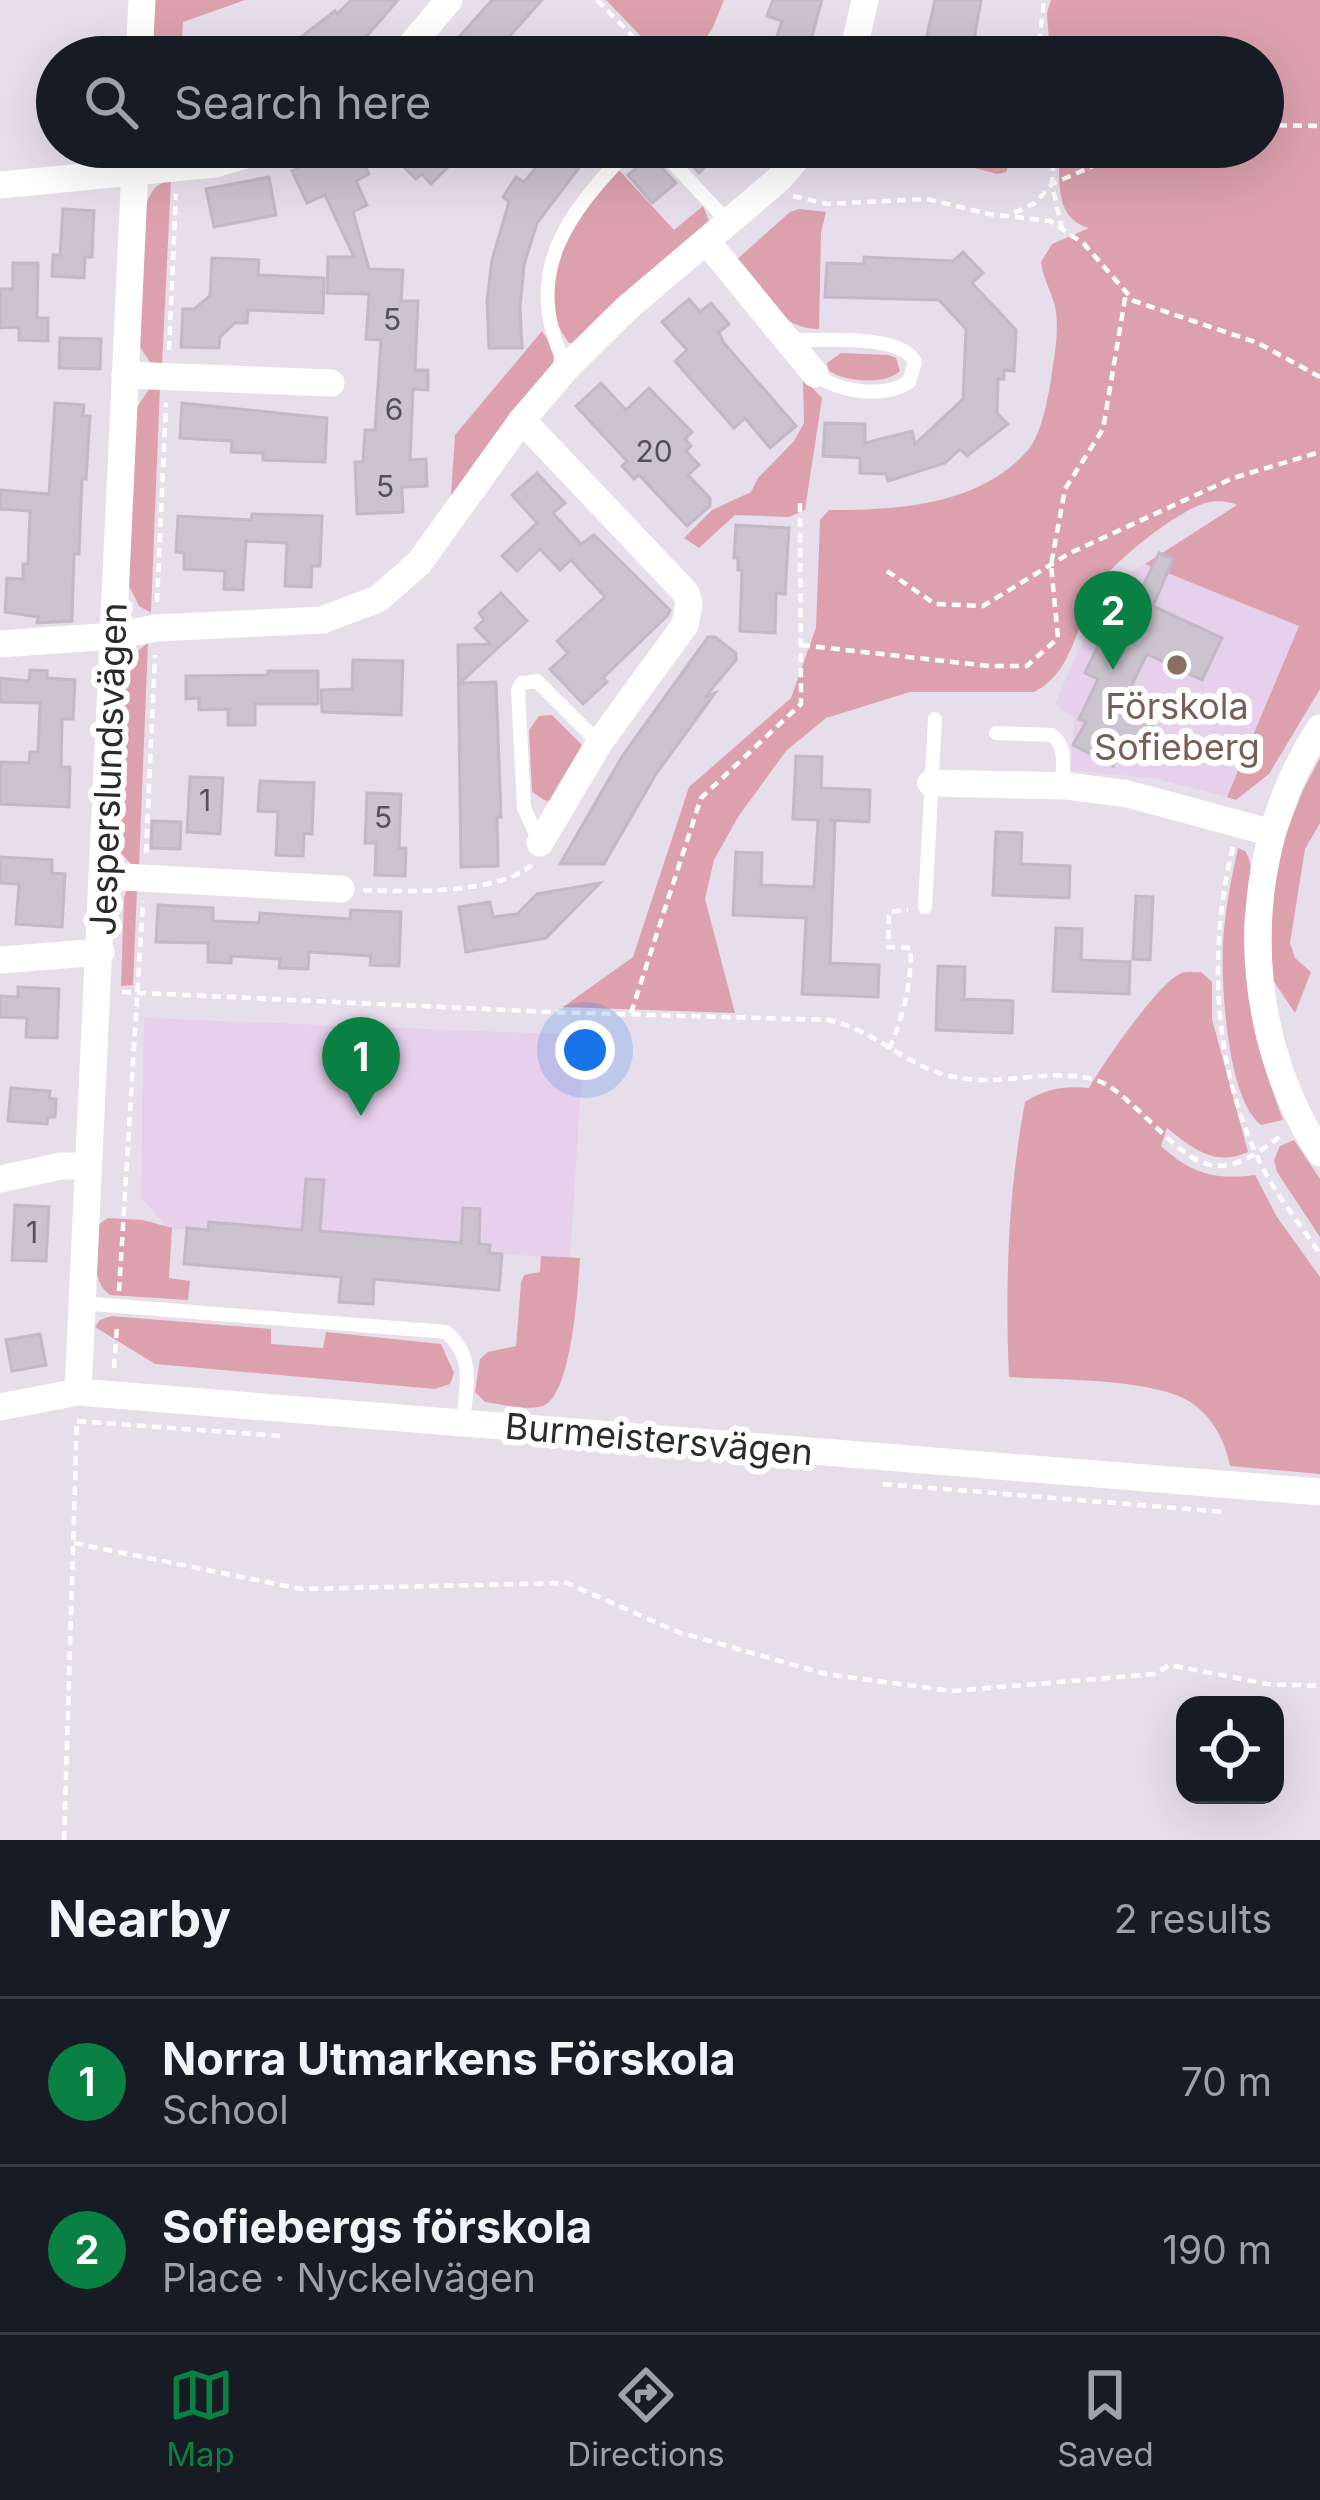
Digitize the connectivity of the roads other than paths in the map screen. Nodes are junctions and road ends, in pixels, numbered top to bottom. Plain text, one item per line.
1 (142, 0) edge
2 (449, 0) edge
3 (865, 0) edge
4 (141, 36) edge
5 (418, 36) edge
6 (857, 36) edge
7 (92, 168) edge
8 (135, 168) edge
9 (612, 168) edge
10 (678, 168) edge
11 (788, 168) edge
12 (0, 185) edge
13 (729, 223) junction
14 (707, 242) junction
15 (787, 340) junction
16 (567, 368) junction
17 (815, 374) joint
18 (124, 375) junction
19 (331, 383) dead end
20 (522, 420) junction
21 (113, 636) junction
22 (0, 644) edge
23 (934, 719) dead end
24 (1320, 728) edge
25 (996, 733) dead end
26 (599, 743) junction
27 (931, 783) junction
28 (1062, 786) junction
29 (1272, 833) junction
30 (540, 843) joint
31 (105, 876) junction
32 (341, 889) road end
33 (925, 907) road end
34 (101, 952) junction
35 (0, 960) edge
36 (1320, 1153) edge
37 (87, 1166) junction
38 (0, 1179) edge
39 (80, 1303) junction
40 (78, 1392) junction
41 (0, 1407) edge
42 (463, 1423) junction
43 (1320, 1492) edge

1 - 4 street
2 - 5 street
3 - 6 street
7 - 12 street
8 - 18 street, Jesperslundsvägen
9 - 16 lane
10 - 13 lane
11 - 13 street
13 - 14 street
14 - 15 street
14 - 16 street
15 - 17 street
15 - 17 lane
16 - 20 street
18 - 19 street
18 - 21 street, Jesperslundsvägen
20 - 21 street
20 - 26 street
21 - 22 street
21 - 31 street, Jesperslundsvägen
23 - 27 lane
24 - 29 street
25 - 28 lane
26 - 30 street
26 - 30 lane
27 - 28 street
27 - 33 lane
28 - 29 street
29 - 36 street
31 - 32 street
31 - 34 street, Jesperslundsvägen
34 - 35 street
34 - 37 street, Jesperslundsvägen
37 - 38 street
37 - 39 street, Jesperslundsvägen
39 - 40 street, Jesperslundsvägen
39 - 42 lane
40 - 41 street, Burmeistersvägen
40 - 42 street, Burmeistersvägen
42 - 43 street, Burmeistersvägen

